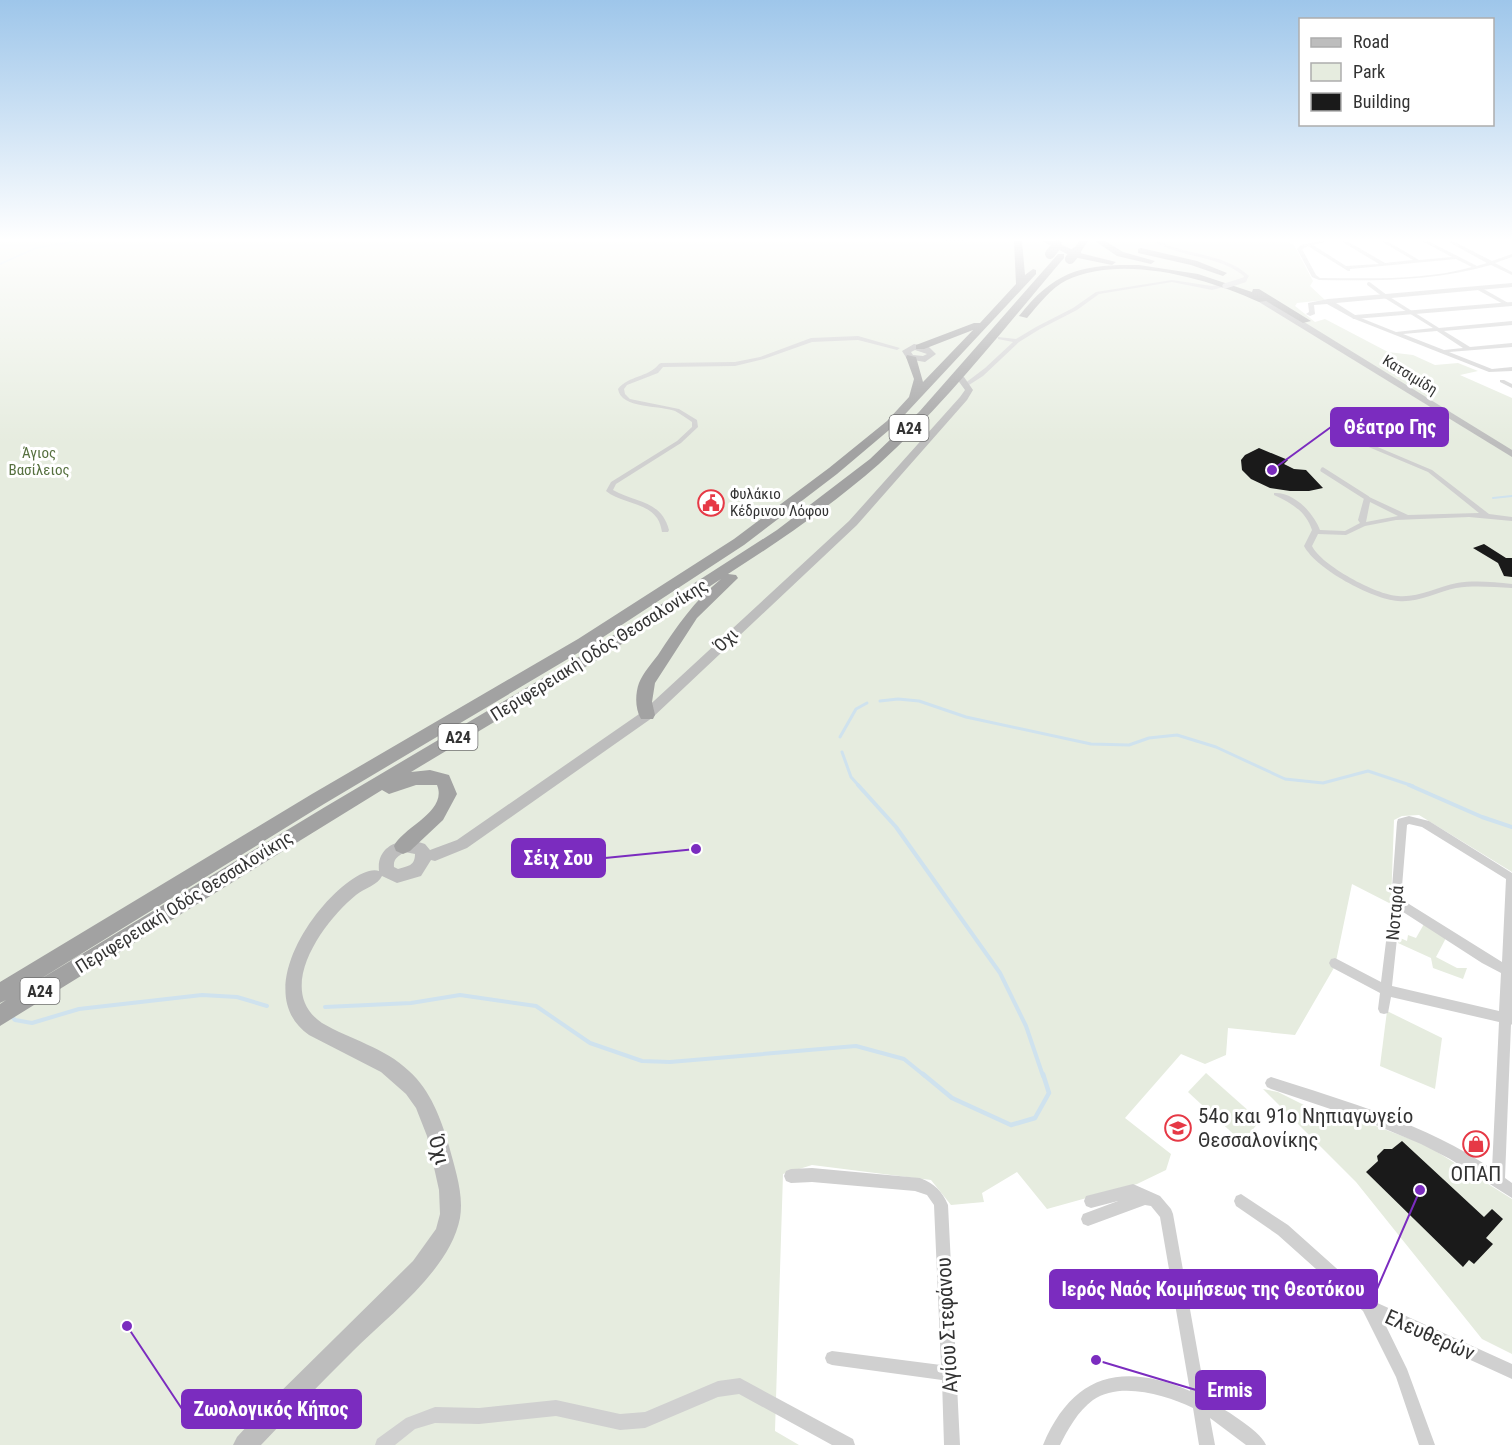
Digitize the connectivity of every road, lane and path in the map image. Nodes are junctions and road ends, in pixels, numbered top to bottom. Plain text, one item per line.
1 (998, 308) edge
2 (1020, 308) edge
3 (1031, 308) edge
4 (1076, 308) edge
5 (1281, 308) edge
6 (1287, 308) edge
7 (1312, 308) edge
8 (1340, 308) edge
9 (1406, 308) edge
10 (1462, 308) edge
11 (1412, 312) junction
12 (1354, 317) junction
13 (1308, 318) junction
14 (986, 321) junction
15 (1512, 323) edge
16 (1440, 330) junction
17 (1396, 334) junction
18 (1000, 339) junction
19 (1017, 341) junction
20 (1512, 345) edge
21 (982, 349) junction
22 (1470, 349) junction
23 (1441, 351) junction
24 (914, 353) junction
25 (934, 361) dead end
26 (1512, 369) edge
27 (1502, 381) dead end
28 (964, 382) joint
29 (1512, 386) edge
30 (914, 397) junction
31 (1361, 442) dead end
32 (1512, 447) edge
33 (1512, 454) edge
34 (1323, 470) dead end
35 (1276, 494) dead end
36 (1367, 498) junction
37 (829, 499) junction
38 (1486, 515) junction
39 (1407, 518) junction
40 (1512, 519) edge
41 (1364, 524) junction
42 (664, 530) dead end
43 (1315, 532) junction
44 (1512, 586) edge
45 (647, 716) junction
46 (331, 812) junction
47 (403, 846) junction
48 (426, 858) junction
49 (384, 871) junction
50 (1512, 878) edge
51 (1396, 901) junction
52 (77, 958) junction
53 (1335, 963) dead end
54 (1510, 972) edge
55 (1386, 990) junction
56 (0, 993) edge
57 (1384, 1009) dead end
58 (0, 1016) edge
59 (1508, 1017) edge
60 (1271, 1083) dead end
61 (791, 1176) dead end
62 (1498, 1180) junction
63 (1512, 1191) edge
64 (1145, 1198) junction
65 (1091, 1201) dead end
66 (1241, 1201) dead end
67 (1088, 1219) dead end
68 (1368, 1306) junction
69 (832, 1358) dead end
70 (1512, 1372) edge
71 (949, 1374) junction
72 (1200, 1403) junction
73 (245, 1445) edge
74 (383, 1445) edge
75 (847, 1445) edge
76 (952, 1445) edge
77 (1051, 1445) edge
78 (1208, 1445) edge
79 (1258, 1445) edge
80 (1427, 1445) edge

1 - 14 highway, Περιφερειακή Οδός Θεσσαλονίκης / Α24
2 - 21 highway, Περιφερειακή Οδός Θεσσαλονίκης / Α24
3 - 18 highway
4 - 19 street, bridge
5 - 33 main road, Κατσιμίδη
6 - 13 highway
7 - 13 street
8 - 12 street
9 - 11 street
10 - 11 street
11 - 12 street
11 - 16 street
12 - 17 street
13 - 32 main road, Κατσιμίδη
14 - 24 highway
14 - 30 highway, Περιφερειακή Οδός Θεσσαλονίκης / Α24
15 - 16 street
16 - 17 street
16 - 22 street
17 - 23 street
18 - 19 street
18 - 21 highway
19 - 28 street
20 - 22 street
21 - 37 highway, Περιφερειακή Οδός Θεσσαλονίκης / Α24
22 - 23 street
23 - 26 street
24 - 25 main road
24 - 30 highway
24 - 42 street
27 - 29 street
28 - 45 main road, Όχι
30 - 52 highway, Περιφερειακή Οδός Θεσσαλονίκης / Α24
31 - 38 street
34 - 36 street
35 - 43 street
36 - 39 street
36 - 41 street
37 - 45 highway
37 - 46 highway, Περιφερειακή Οδός Θεσσαλονίκης / Α24
38 - 39 street
38 - 40 street
39 - 41 street
41 - 43 street
43 - 44 street
45 - 48 main road, Όχι
46 - 47 highway
46 - 52 highway, Περιφερειακή Οδός Θεσσαλονίκης / Α24
47 - 48 main road
47 - 49 main road
48 - 49 main road, Όχι
49 - 73 main road, Όχι
50 - 51 street, Νοταρά
50 - 54 street
51 - 54 street
51 - 55 street, Νοταρά
52 - 56 highway, Περιφερειακή Οδός Θεσσαλονίκης / Α24
52 - 58 highway, Περιφερειακή Οδός Θεσσαλονίκης / Α24
53 - 55 street
54 - 59 street
55 - 57 street, Νοταρά
55 - 59 street
59 - 62 street
60 - 62 street
61 - 71 street, Αγίου Στεφάνου
62 - 63 street
64 - 65 street
64 - 67 street
64 - 72 street
66 - 68 street, Ελευθερών
68 - 70 street, Ελευθερών
68 - 80 street
69 - 71 street
71 - 76 street, Αγίου Στεφάνου
72 - 77 street
72 - 78 street
72 - 79 street
74 - 75 street

